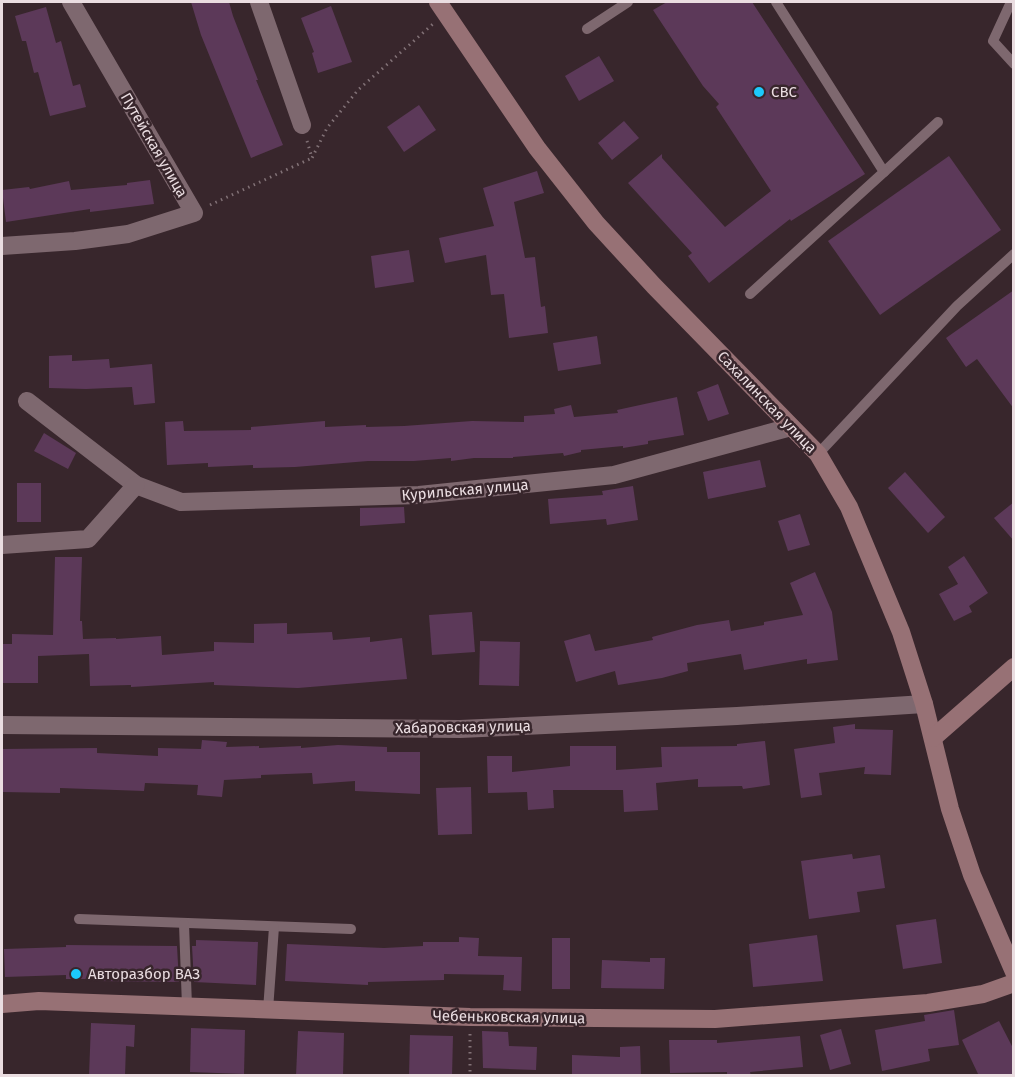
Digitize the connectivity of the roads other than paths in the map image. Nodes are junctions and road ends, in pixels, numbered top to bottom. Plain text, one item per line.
1 (71, 2) edge
2 (259, 2) edge
3 (628, 2) edge
4 (776, 2) edge
5 (1011, 2) edge
6 (441, 7) edge
7 (587, 29) dead end
8 (1014, 64) edge
9 (938, 122) dead end
10 (302, 125) road end
11 (884, 172) junction
12 (2, 246) edge
13 (1014, 254) edge
14 (750, 294) dead end
15 (27, 400) dead end
16 (790, 427) junction
17 (818, 454) junction
18 (136, 485) junction
19 (2, 545) edge
20 (1014, 667) edge
21 (924, 704) junction
22 (2, 725) edge
23 (933, 738) junction
24 (80, 920) dead end
25 (184, 924) junction
26 (274, 927) junction
27 (351, 928) dead end
28 (1014, 972) edge
29 (1014, 983) edge
30 (2, 1004) edge
31 (187, 1006) junction
32 (267, 1010) junction

1 - 12 street, Путейская улица
2 - 10 street
3 - 7 lane
4 - 11 lane
5 - 8 lane
6 - 16 street, Сахалинская улица
9 - 11 lane
11 - 14 lane
13 - 17 lane
15 - 18 street, Курильская улица
16 - 17 street, Сахалинская улица
16 - 18 street, Курильская улица
17 - 21 street, Сахалинская улица
18 - 19 street
20 - 23 street
21 - 22 street, Хабаровская улица
21 - 23 street, Сахалинская улица
23 - 28 street, Сахалинская улица
24 - 25 lane
25 - 26 lane
25 - 31 lane
26 - 27 lane
26 - 32 lane
29 - 32 street, Чебеньковская улица
30 - 31 street, Чебеньковская улица
31 - 32 street, Чебеньковская улица

